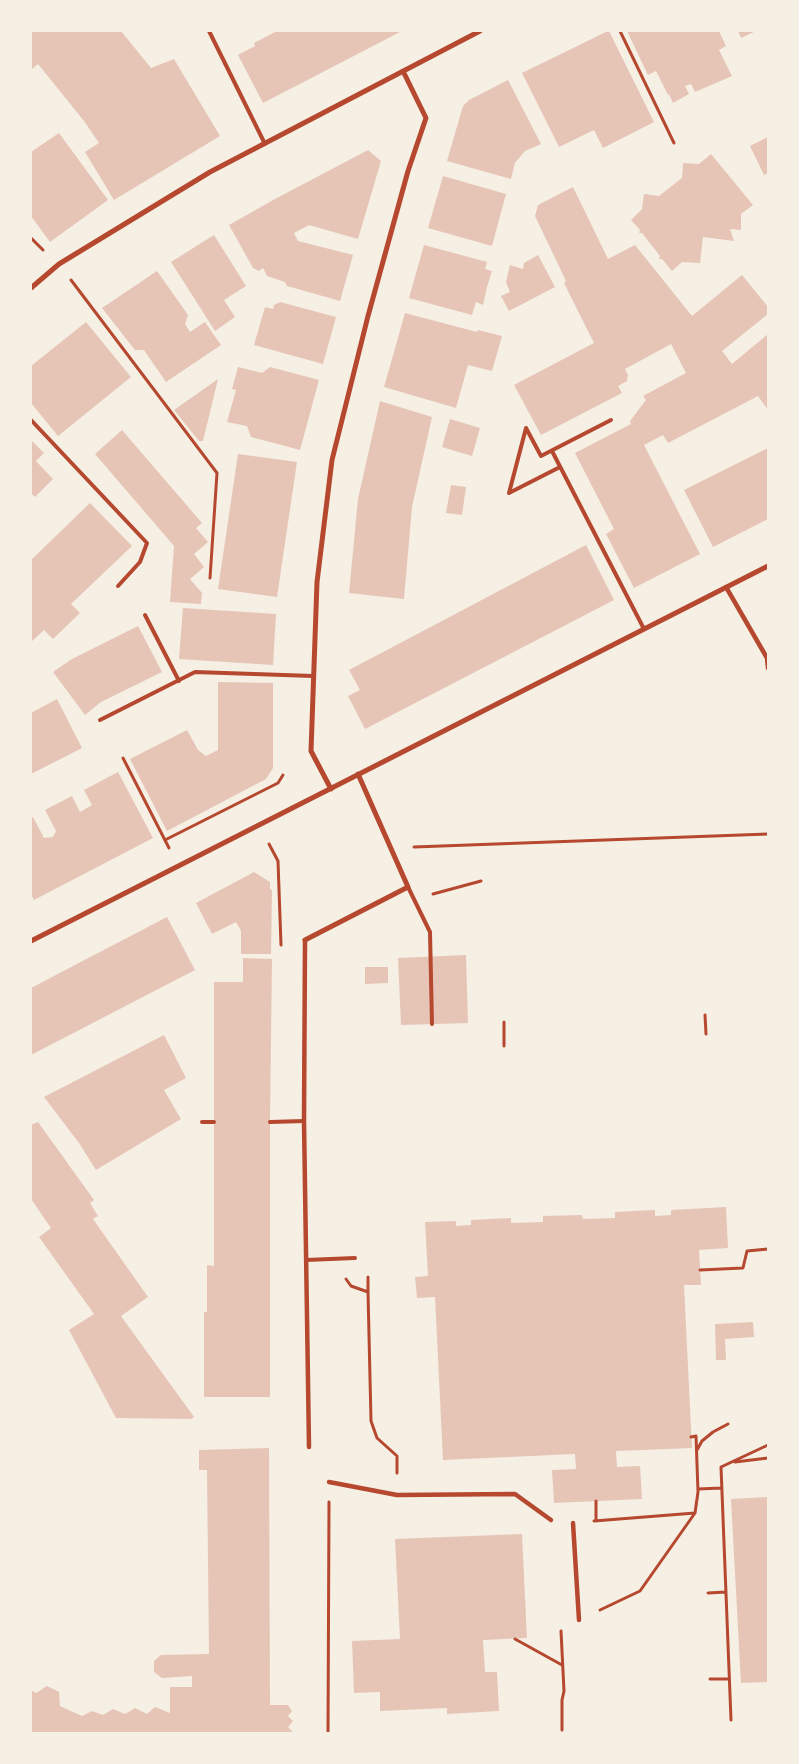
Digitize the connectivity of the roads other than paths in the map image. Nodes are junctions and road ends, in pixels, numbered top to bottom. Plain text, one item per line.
1 (208, 31) edge
2 (480, 31) edge
3 (403, 71) junction
4 (266, 144) junction
5 (31, 288) edge
6 (31, 420) edge
7 (611, 420) dead end
8 (552, 451) junction
9 (560, 467) junction
10 (768, 566) edge
11 (118, 586) dead end
12 (726, 587) junction
13 (145, 615) dead end
14 (644, 629) junction
15 (768, 668) edge
16 (313, 676) junction
17 (179, 681) junction
18 (100, 720) dead end
19 (358, 774) junction
20 (331, 789) junction
21 (408, 887) junction
22 (305, 940) joint
23 (31, 941) edge
24 (432, 1024) dead end
25 (304, 1121) junction
26 (202, 1122) dead end
27 (214, 1122) dead end
28 (270, 1122) dead end
29 (355, 1258) dead end
30 (306, 1260) junction
31 (309, 1447) dead end
32 (329, 1482) road end
33 (551, 1520) dead end
34 (573, 1523) road end
35 (579, 1620) road end

1 - 4 lane
2 - 3 street
3 - 4 street
3 - 16 street
4 - 5 street
6 - 11 lane
7 - 8 lane
8 - 9 lane
8 - 9 lane
9 - 14 lane
10 - 12 street
12 - 14 street
12 - 15 street
13 - 17 lane
14 - 19 street
16 - 17 lane
16 - 20 street
17 - 18 lane
19 - 20 street
19 - 21 street
20 - 23 street
21 - 22 street
21 - 24 lane
22 - 25 street
25 - 28 lane
25 - 30 street
26 - 27 lane
29 - 30 lane
30 - 31 street
32 - 33 street
34 - 35 street

